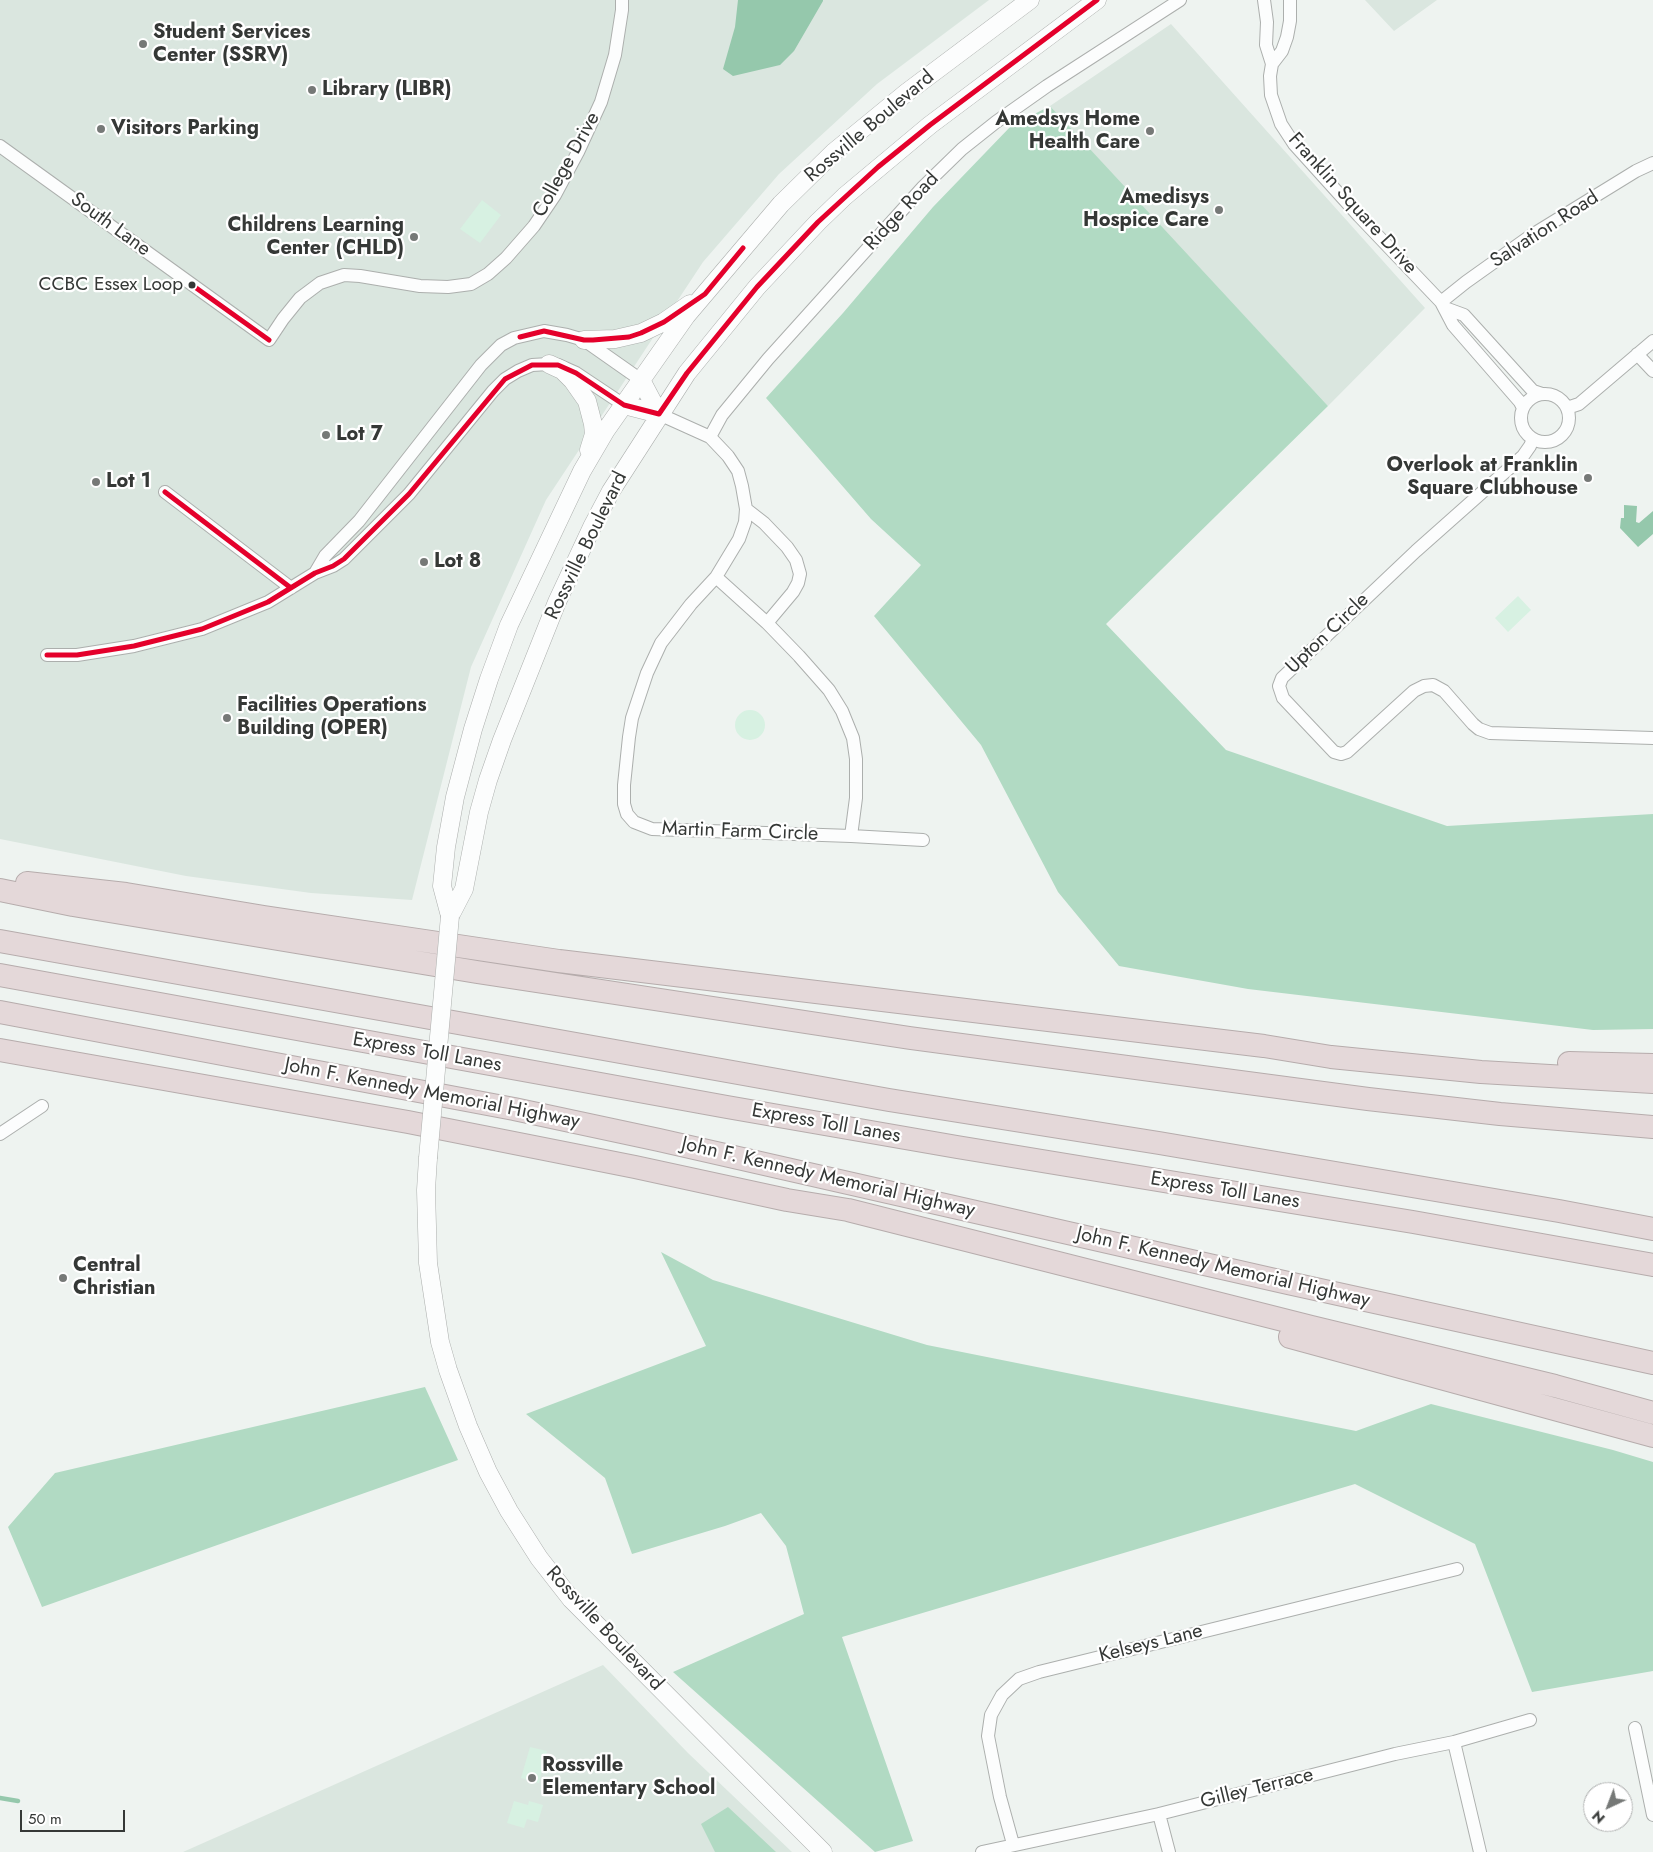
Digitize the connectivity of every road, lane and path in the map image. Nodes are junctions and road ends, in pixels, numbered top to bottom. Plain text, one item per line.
1 (622, 0) edge
2 (1030, 0) edge
3 (1097, 0) edge
4 (1180, 0) edge
5 (1264, 0) edge
6 (1290, 0) edge
7 (1272, 64) junction
8 (0, 146) edge
9 (1653, 164) edge
10 (705, 294) junction
11 (1443, 305) junction
12 (269, 340) joint
13 (584, 340) junction
14 (1653, 340) edge
15 (1637, 354) junction
16 (549, 364) junction
17 (1653, 371) edge
18 (641, 380) junction
19 (1542, 394) junction
20 (624, 405) junction
21 (1523, 408) junction
22 (1567, 408) junction
23 (659, 414) junction
24 (710, 437) junction
25 (1532, 439) junction
26 (582, 471) junction
27 (165, 492) dead end
28 (746, 509) junction
29 (315, 573) junction
30 (716, 577) junction
31 (291, 588) junction
32 (767, 623) junction
33 (47, 655) dead end
34 (1653, 738) edge
35 (851, 836) junction
36 (923, 840) dead end
37 (0, 882) edge
38 (0, 890) edge
39 (450, 916) junction
40 (0, 941) edge
41 (0, 975) edge
42 (0, 1012) edge
43 (1264, 1046) junction
44 (0, 1050) edge
45 (1653, 1065) edge
46 (1653, 1082) edge
47 (42, 1106) dead end
48 (1653, 1127) edge
49 (0, 1134) edge
50 (787, 1200) junction
51 (1653, 1229) edge
52 (1653, 1265) edge
53 (1653, 1363) edge
54 (1653, 1413) edge
55 (1653, 1436) edge
56 (1457, 1569) dead end
57 (1530, 1720) dead end
58 (1636, 1728) dead end
59 (1454, 1742) junction
60 (1159, 1814) junction
61 (1653, 1815) edge
62 (1013, 1844) junction
63 (823, 1852) edge
64 (982, 1852) edge
65 (1169, 1852) edge
66 (1480, 1852) edge

1 - 12 street, College Drive
2 - 10 main road, Rossville Boulevard
3 - 23 main road, Rossville Boulevard
4 - 24 street, Ridge Road
5 - 7 street, Franklin Square Drive
6 - 7 street, Franklin Square Drive
7 - 11 street, Franklin Square Drive
8 - 12 street, South Lane
9 - 11 street, Salvation Road
10 - 13 main road
10 - 18 main road, Rossville Boulevard
11 - 19 street, Franklin Square Drive
11 - 21 street, Franklin Square Drive
13 - 18 street
13 - 29 street
14 - 15 street
15 - 17 street
15 - 22 street
16 - 20 street
16 - 26 main road
16 - 29 street
18 - 20 main road, Rossville Boulevard
18 - 23 main road
19 - 21 street
19 - 22 street
20 - 23 main road
20 - 26 main road, Rossville Boulevard
21 - 25 street
22 - 25 street
23 - 24 street
23 - 39 main road, Rossville Boulevard
24 - 28 street, Martin Farm Circle
25 - 34 street, Upton Circle
26 - 39 main road, Rossville Boulevard
27 - 31 street
28 - 30 street, Martin Farm Circle
28 - 32 street
29 - 31 street
30 - 32 street
30 - 35 street, Martin Farm Circle
31 - 33 street
32 - 35 street
35 - 36 street, Martin Farm Circle
37 - 43 highway
38 - 48 highway
39 - 63 main road, Rossville Boulevard, bridge
40 - 51 highway, Express Toll Lanes
41 - 52 highway, Express Toll Lanes
42 - 53 highway, John F. Kennedy Memorial Highway
43 - 45 highway
43 - 46 highway
44 - 50 highway
47 - 49 street
50 - 54 highway
50 - 55 highway
56 - 62 street, Kelseys Lane
57 - 59 street, Gilley Terrace
58 - 61 street
59 - 60 street, Gilley Terrace
59 - 66 street
60 - 62 street, Gilley Terrace
60 - 65 street
62 - 64 street, Gilley Terrace

